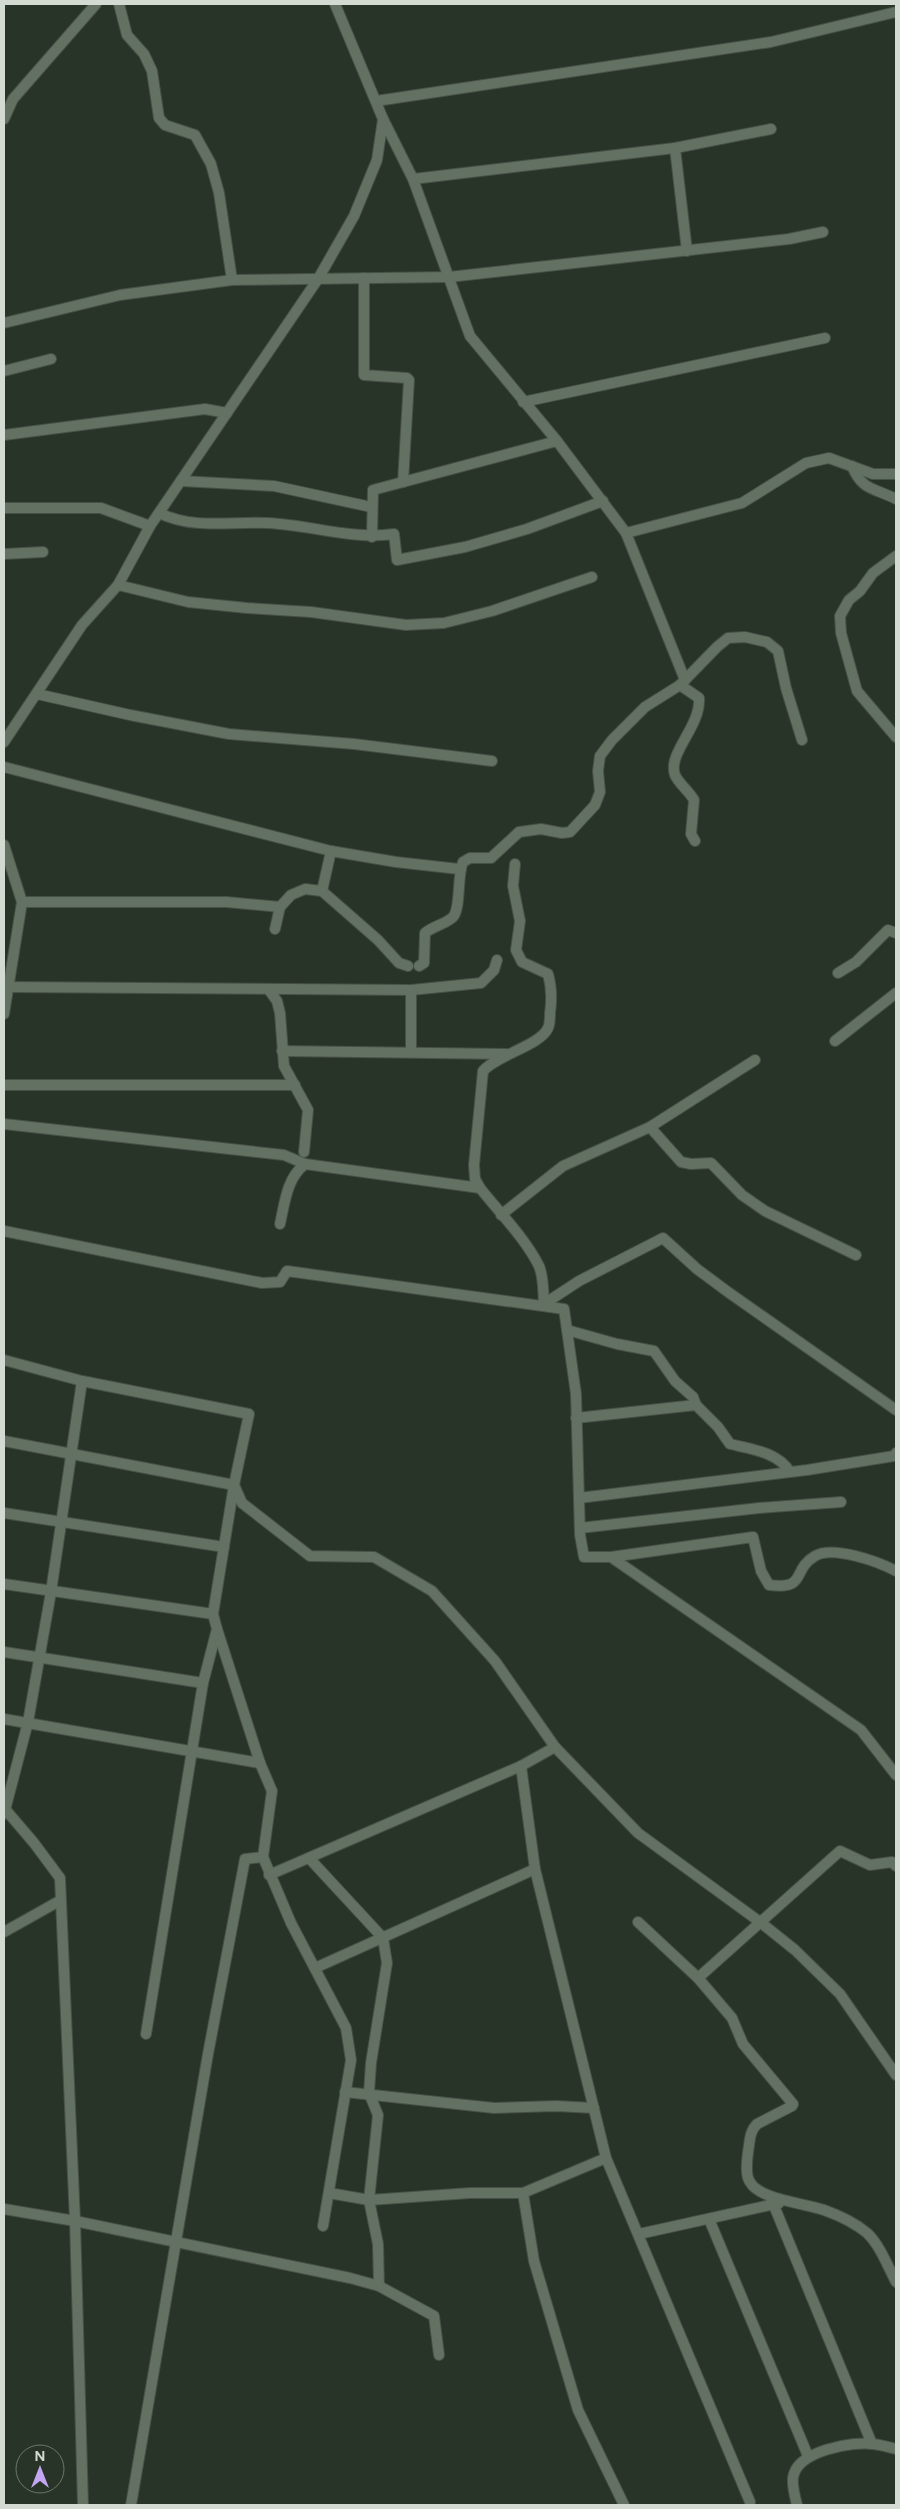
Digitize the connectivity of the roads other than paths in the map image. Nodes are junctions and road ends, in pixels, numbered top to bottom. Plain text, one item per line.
1 (96, 4) edge
2 (120, 4) edge
3 (335, 4) edge
4 (896, 12) edge
5 (376, 100) junction
6 (4, 119) edge
7 (383, 119) junction
8 (771, 129) dead end
9 (675, 148) junction
10 (413, 179) junction
11 (823, 232) dead end
12 (687, 251) junction
13 (449, 277) junction
14 (364, 278) junction
15 (318, 279) junction
16 (232, 280) junction
17 (4, 323) edge
18 (825, 338) dead end
19 (51, 359) dead end
20 (4, 371) edge
21 (523, 402) junction
22 (227, 414) junction
23 (4, 435) edge
24 (557, 441) junction
25 (852, 466) junction
26 (896, 474) edge
27 (181, 481) junction
28 (403, 482) junction
29 (896, 499) edge
30 (602, 501) junction
31 (372, 507) junction
32 (4, 508) edge
33 (159, 513) junction
34 (150, 526) junction
35 (626, 533) junction
36 (372, 537) junction
37 (43, 552) dead end
38 (4, 554) edge
39 (896, 556) edge
40 (592, 577) dead end
41 (118, 584) junction
42 (682, 682) junction
43 (37, 694) junction
44 (896, 737) edge
45 (802, 740) dead end
46 (4, 742) edge
47 (492, 761) dead end
48 (4, 767) edge
49 (696, 841) dead end
50 (4, 846) edge
51 (332, 851) junction
52 (515, 864) dead end
53 (459, 869) junction
54 (322, 891) junction
55 (22, 902) junction
56 (280, 907) junction
57 (275, 929) dead end
58 (896, 933) edge
59 (497, 960) dead end
60 (408, 966) dead end
61 (419, 966) dead end
62 (838, 973) dead end
63 (6, 988) junction
64 (269, 990) junction
65 (411, 990) junction
66 (896, 993) edge
67 (4, 1014) edge
68 (835, 1041) dead end
69 (282, 1051) junction
70 (411, 1051) junction
71 (508, 1054) junction
72 (755, 1060) dead end
73 (4, 1085) edge
74 (295, 1085) junction
75 (4, 1124) edge
76 (650, 1127) junction
77 (304, 1152) dead end
78 (305, 1164) junction
79 (480, 1188) junction
80 (501, 1215) junction
81 (280, 1224) dead end
82 (4, 1231) edge
83 (856, 1256) dead end
84 (544, 1304) junction
85 (567, 1330) junction
86 (4, 1360) edge
87 (82, 1381) junction
88 (696, 1405) junction
89 (896, 1410) edge
90 (576, 1418) junction
91 (4, 1441) edge
92 (72, 1453) junction
93 (896, 1453) edge
94 (790, 1472) junction
95 (234, 1485) junction
96 (579, 1498) junction
97 (841, 1502) dead end
98 (4, 1513) edge
99 (62, 1522) junction
100 (580, 1528) junction
101 (224, 1547) junction
102 (611, 1557) junction
103 (896, 1571) edge
104 (4, 1584) edge
105 (51, 1592) junction
106 (213, 1614) junction
107 (217, 1629) junction
108 (4, 1652) edge
109 (39, 1658) junction
110 (203, 1683) junction
111 (4, 1719) edge
112 (28, 1722) junction
113 (555, 1747) junction
114 (191, 1752) junction
115 (260, 1763) junction
116 (521, 1766) junction
117 (896, 1775) edge
118 (4, 1812) edge
119 (263, 1857) junction
120 (309, 1858) junction
121 (896, 1866) edge
122 (535, 1868) junction
123 (269, 1875) junction
124 (61, 1900) junction
125 (638, 1922) dead end
126 (760, 1922) junction
127 (4, 1932) edge
128 (383, 1938) junction
129 (315, 1968) junction
130 (698, 1978) junction
131 (146, 2034) dead end
132 (896, 2074) edge
133 (345, 2092) junction
134 (369, 2094) junction
135 (594, 2108) junction
136 (606, 2158) junction
137 (329, 2193) junction
138 (523, 2193) junction
139 (369, 2200) junction
140 (772, 2200) junction
141 (4, 2209) edge
142 (709, 2218) junction
143 (75, 2221) junction
144 (323, 2226) dead end
145 (639, 2234) junction
146 (177, 2242) junction
147 (896, 2282) edge
148 (379, 2286) junction
149 (439, 2355) dead end
150 (872, 2444) junction
151 (896, 2449) edge
152 (808, 2456) junction
153 (750, 2502) dead end
154 (83, 2505) edge
155 (131, 2505) edge
156 (624, 2505) edge
157 (796, 2505) edge

1 - 6 street
2 - 16 street
3 - 5 street
4 - 5 street
5 - 7 street
7 - 10 street
7 - 15 street
8 - 9 street
9 - 10 street
9 - 12 street
10 - 13 street
11 - 12 street
12 - 13 street
13 - 14 street
13 - 21 street
14 - 15 street
14 - 28 street
15 - 16 street
15 - 22 street
16 - 17 street
18 - 21 street
19 - 20 street
21 - 24 street
22 - 23 street
22 - 27 street
24 - 28 street
24 - 30 street
25 - 26 street
25 - 29 street
25 - 35 street
27 - 31 street
27 - 33 street
28 - 31 street
30 - 35 street
30 - 36 street
31 - 36 street
32 - 34 street
33 - 34 street
33 - 36 street
34 - 41 street
35 - 42 street
37 - 38 street
39 - 44 street
40 - 41 street
41 - 43 street
42 - 45 street
42 - 49 street
42 - 53 street
43 - 46 street
43 - 47 street
48 - 51 street
50 - 55 street
51 - 53 street
51 - 54 street
52 - 71 street
53 - 61 street
54 - 56 street
54 - 60 street
55 - 56 street
55 - 63 street
56 - 57 street
58 - 62 street
59 - 65 street
63 - 64 street
63 - 67 street
64 - 65 street
64 - 69 street
65 - 70 street
66 - 68 street
69 - 70 street
69 - 74 street
70 - 71 street
71 - 79 street
72 - 76 street
73 - 74 street
74 - 77 street
75 - 78 street
76 - 80 street
76 - 83 street
78 - 79 street
78 - 81 street
79 - 80 street
80 - 84 street
82 - 84 street
84 - 85 street
84 - 89 street
85 - 88 street
85 - 90 street
86 - 87 street
87 - 92 street
87 - 95 street
88 - 90 street
88 - 94 street
90 - 96 street
91 - 92 street
92 - 95 street
92 - 99 street
93 - 94 street
94 - 96 street
95 - 101 street
95 - 113 street
96 - 100 street
97 - 100 street
98 - 99 street
99 - 101 street
99 - 105 street
100 - 102 street
101 - 106 street
102 - 103 street
102 - 117 street
104 - 105 street
105 - 106 street
105 - 109 street
106 - 107 street
107 - 110 street
107 - 115 street
108 - 109 street
109 - 110 street
109 - 112 street
110 - 114 street
111 - 112 street
112 - 114 street
112 - 118 street
113 - 116 street
113 - 126 street
114 - 115 street
114 - 131 street
115 - 119 street
116 - 120 street
116 - 122 street
118 - 124 street
119 - 123 street
119 - 146 street
120 - 123 street
120 - 128 street
121 - 126 street
122 - 128 street
122 - 135 street
123 - 129 street
124 - 127 street
124 - 143 street
125 - 130 street
126 - 130 street
126 - 132 street
128 - 129 street
128 - 134 street
129 - 133 street
130 - 140 street
133 - 134 street
133 - 137 street
134 - 135 street
134 - 139 street
135 - 136 street
136 - 138 street
136 - 145 street
137 - 139 street
137 - 144 street
138 - 139 street
138 - 156 street
139 - 148 street
140 - 142 street
140 - 147 street
140 - 150 street
141 - 143 street
142 - 145 street
142 - 152 street
143 - 146 street
143 - 154 street
145 - 153 street
146 - 148 street
146 - 155 street
148 - 149 street
150 - 151 street
150 - 152 street
152 - 157 street

